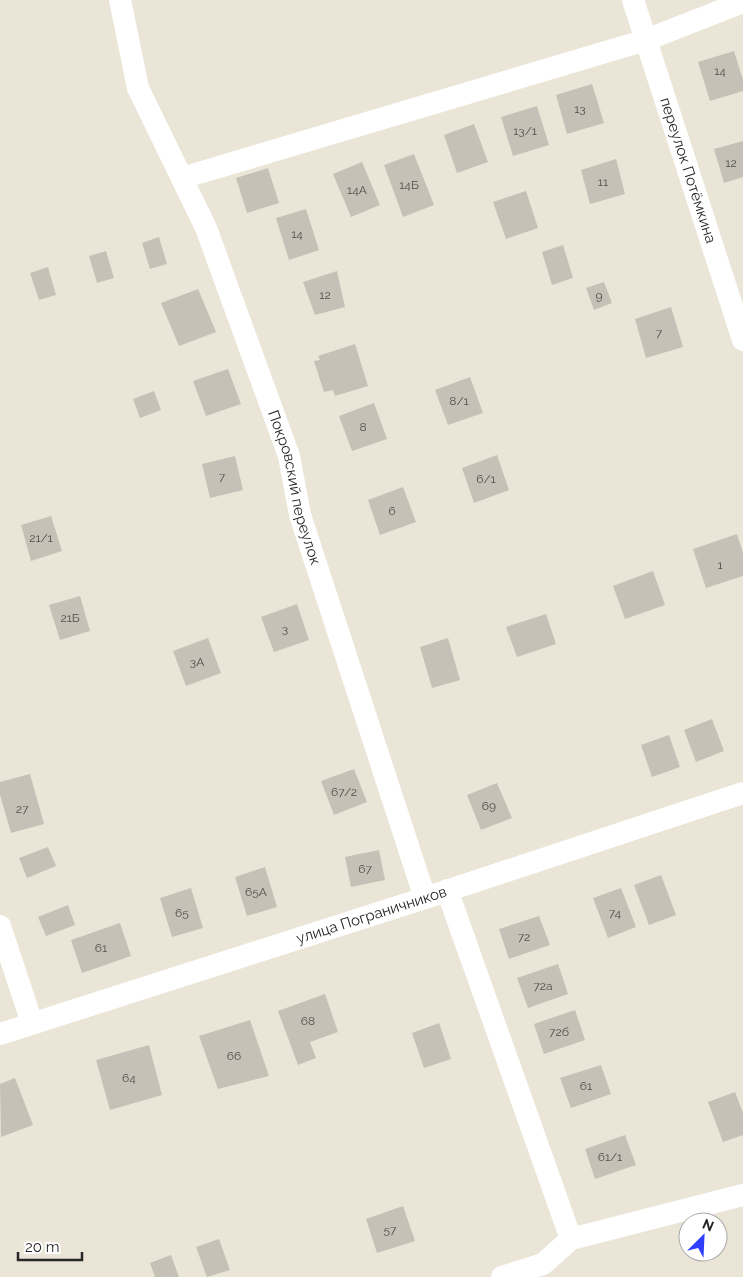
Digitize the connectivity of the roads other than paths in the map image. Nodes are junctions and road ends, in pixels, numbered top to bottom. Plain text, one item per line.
1 (120, 0) edge
2 (633, 0) edge
3 (743, 2) edge
4 (646, 40) junction
5 (182, 178) junction
6 (743, 340) edge
7 (743, 792) edge
8 (447, 890) junction
9 (425, 898) junction
10 (0, 926) edge
11 (32, 1024) junction
12 (0, 1034) edge
13 (743, 1195) edge
14 (571, 1239) junction
15 (502, 1277) edge

1 - 5 street, Покровский переулок
2 - 4 street, переулок Потёмкина
3 - 4 street
4 - 5 street
4 - 6 street, переулок Потёмкина
5 - 9 street, Покровский переулок
7 - 8 street, улица Пограничников
8 - 9 street, улица Пограничников
8 - 14 street
9 - 11 street, улица Пограничников
10 - 11 street
11 - 12 street, улица Пограничников
13 - 14 street
14 - 15 street

